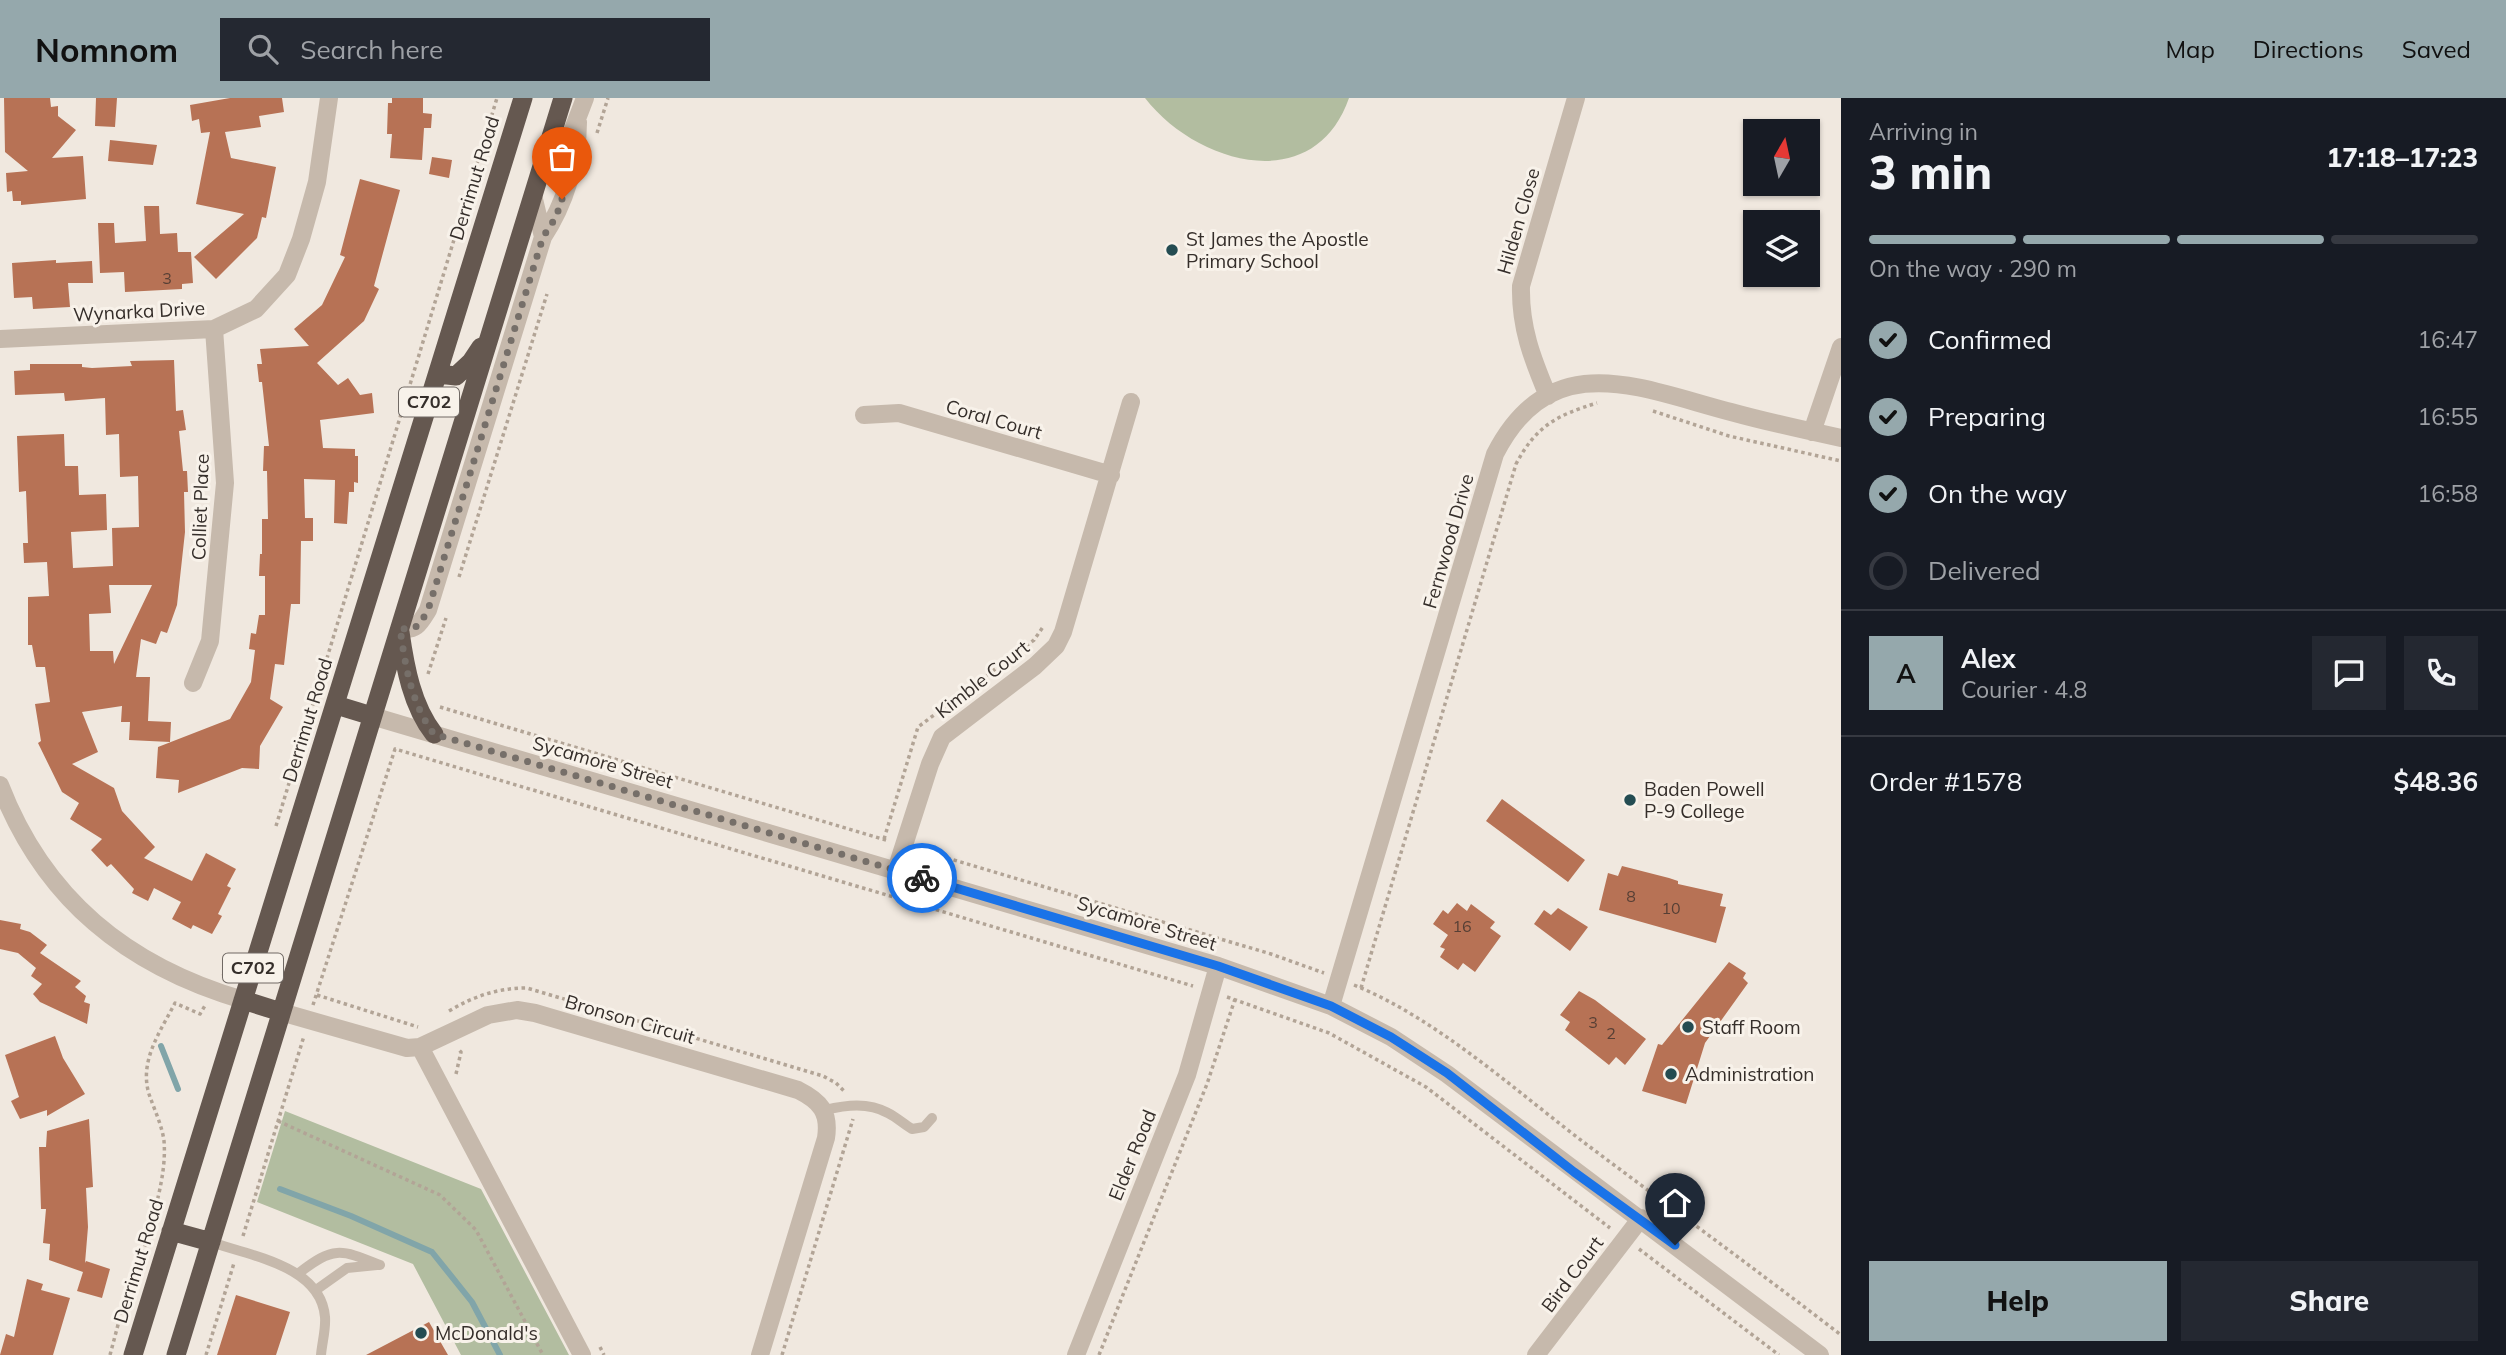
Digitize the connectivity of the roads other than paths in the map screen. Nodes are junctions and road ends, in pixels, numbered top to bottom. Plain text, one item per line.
1 (329, 98) edge
2 (523, 98) edge
3 (563, 98) edge
4 (585, 98) edge
5 (1576, 98) edge
6 (578, 122) junction
7 (541, 171) junction
8 (533, 195) junction
9 (543, 237) junction
10 (214, 329) junction
11 (491, 331) junction
12 (0, 339) edge
13 (1841, 347) edge
14 (438, 374) junction
15 (1548, 396) junction
16 (1130, 402) dead end
17 (864, 415) dead end
18 (1812, 432) junction
19 (1841, 438) edge
20 (1111, 475) junction
21 (400, 628) junction
22 (193, 683) dead end
23 (336, 705) junction
24 (372, 716) junction
25 (434, 734) junction
26 (0, 785) edge
27 (896, 870) junction
28 (1218, 966) junction
29 (243, 1000) junction
30 (1331, 1006) junction
31 (281, 1012) junction
32 (420, 1047) junction
33 (825, 1110) junction
34 (932, 1118) dead end
35 (1641, 1218) junction
36 (172, 1231) junction
37 (211, 1242) junction
38 (299, 1273) junction
39 (316, 1290) junction
40 (133, 1355) edge
41 (176, 1355) edge
42 (321, 1355) edge
43 (582, 1355) edge
44 (760, 1355) edge
45 (1076, 1355) edge
46 (1536, 1355) edge
47 (1820, 1355) edge

1 - 10 street, Wynarka Drive
2 - 14 highway, Derrimut Road / C702
3 - 7 highway, C702
4 - 6 street
5 - 15 street, Hilden Close
6 - 7 street
6 - 9 street
7 - 8 highway, C702
8 - 9 street
8 - 11 highway, C702
9 - 21 street
10 - 12 street, Wynarka Drive
10 - 22 street, Colliet Place
11 - 14 highway
11 - 21 highway, C702
13 - 18 street
14 - 23 highway, Derrimut Road / C702
15 - 18 street, Fernwood Drive
15 - 30 street, Fernwood Drive
16 - 20 street, Kimble Court
17 - 20 street, Coral Court
18 - 19 street, Fernwood Drive
20 - 27 street, Kimble Court
21 - 24 highway, C702
21 - 25 highway
23 - 24 highway
23 - 29 highway, Derrimut Road / C702
24 - 25 street, Sycamore Street
24 - 31 highway, C702
25 - 27 street, Sycamore Street
26 - 29 street
27 - 28 street, Sycamore Street
28 - 30 street, Sycamore Street
28 - 45 street, Elder Road
29 - 31 highway
29 - 36 highway, Derrimut Road / C702
30 - 35 street, Sycamore Street
31 - 32 street
31 - 37 highway, C702
32 - 33 street, Bronson Circuit
32 - 43 street
33 - 34 lane
33 - 44 street
35 - 46 street, Bird Court
35 - 47 street, Sycamore Street
36 - 37 highway
36 - 40 highway, Derrimut Road / C702
37 - 38 lane
37 - 41 highway, C702
38 - 39 lane
38 - 39 lane
39 - 42 lane

